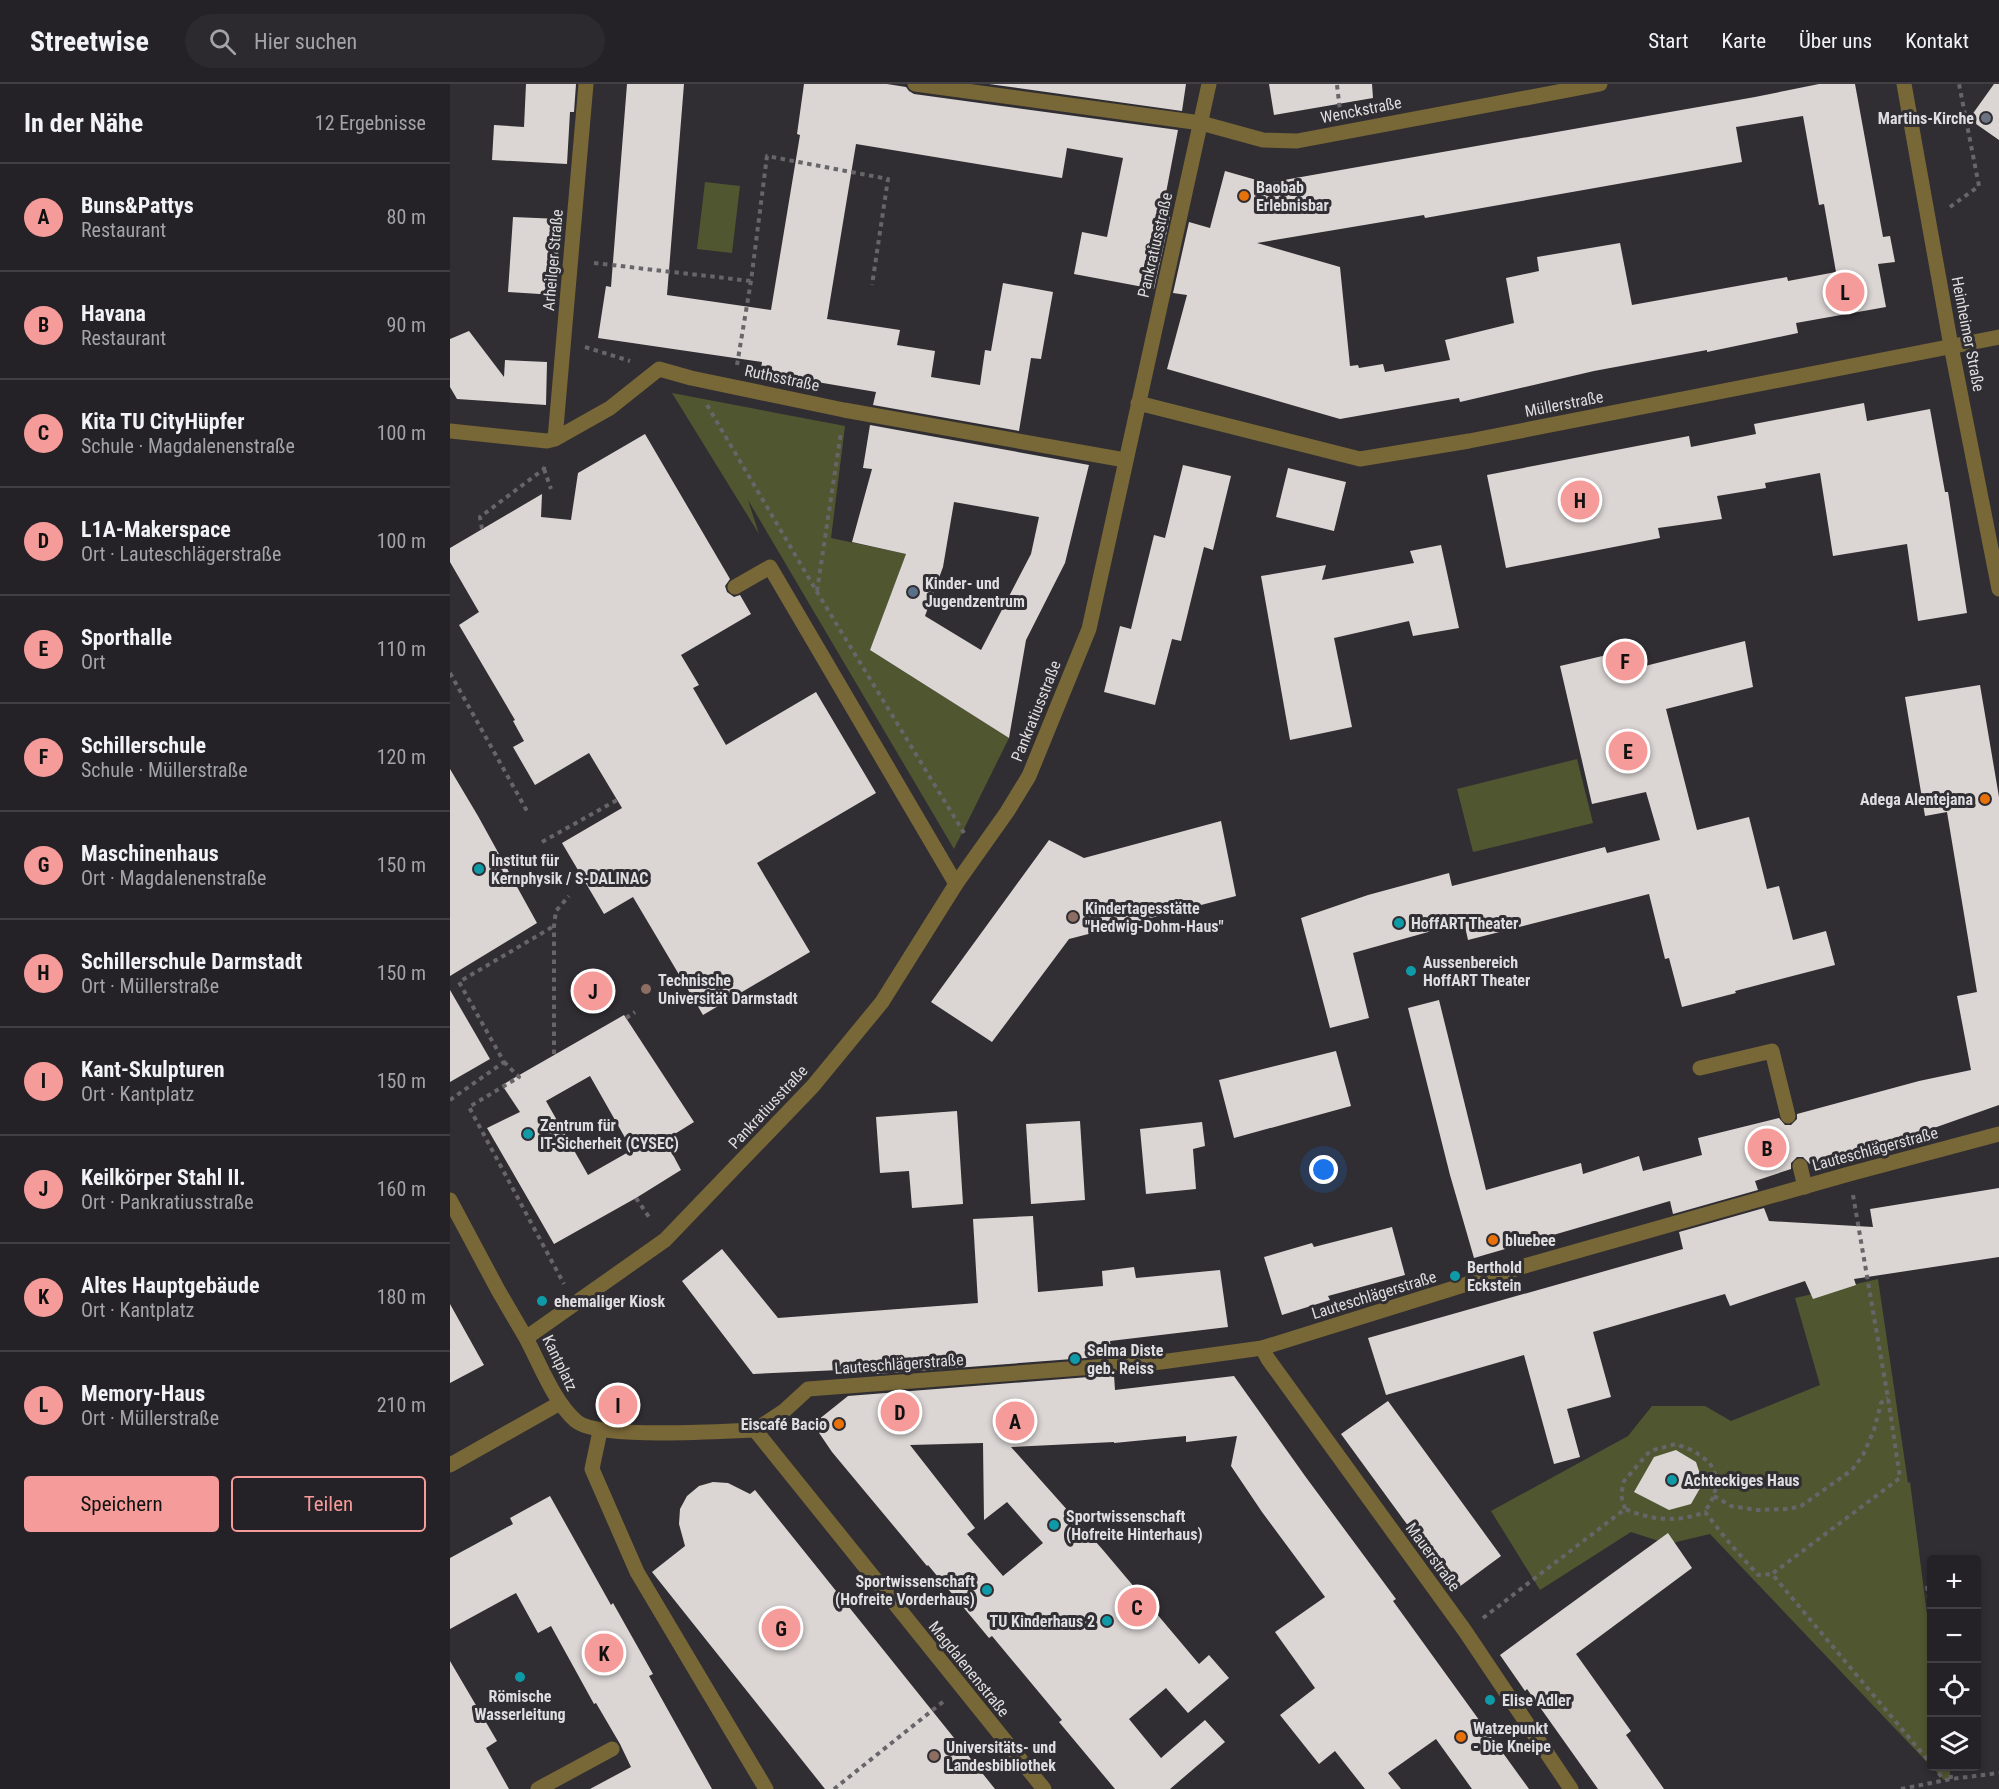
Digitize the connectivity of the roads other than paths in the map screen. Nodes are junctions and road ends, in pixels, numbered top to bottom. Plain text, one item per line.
1 (586, 84) edge
2 (915, 84) edge
3 (1209, 84) edge
4 (1600, 84) edge
5 (1904, 84) edge
6 (1201, 123) junction
7 (1999, 337) edge
8 (1951, 346) junction
9 (1138, 403) junction
10 (450, 431) edge
11 (551, 440) junction
12 (1125, 460) junction
13 (735, 587) dead end
14 (1999, 589) edge
15 (956, 884) junction
16 (1700, 1068) dead end
17 (1788, 1116) dead end
18 (1999, 1134) edge
19 (1800, 1166) dead end
20 (1805, 1187) junction
21 (450, 1200) edge
22 (665, 1240) joint
23 (526, 1338) junction
24 (1262, 1348) junction
25 (560, 1403) junction
26 (755, 1430) junction
27 (600, 1431) junction
28 (450, 1465) edge
29 (612, 1749) dead end
30 (538, 1789) edge
31 (766, 1789) edge
32 (1044, 1789) edge
33 (1571, 1789) edge

1 - 11 street, Arheilger Straße
2 - 6 street, Wenckstraße
3 - 6 street, Pankratiusstraße
4 - 6 street, Wenckstraße
5 - 8 street, Heinheimer Straße
6 - 9 street, Pankratiusstraße
7 - 8 street, Müllerstraße
8 - 9 street, Müllerstraße
8 - 14 street, Heinheimer Straße
9 - 12 street, Pankratiusstraße
10 - 11 street
11 - 12 street, Ruthsstraße
12 - 15 street, Pankratiusstraße
13 - 15 street
15 - 22 street, Pankratiusstraße
16 - 17 street
18 - 20 street, Lauteschlägerstraße
19 - 20 street
20 - 24 street, Lauteschlägerstraße
21 - 23 street
22 - 23 street, Kantplatz
23 - 25 street, Kantplatz
24 - 26 street, Lauteschlägerstraße
24 - 33 street, Mauerstraße
25 - 27 street, Kantplatz
25 - 28 street
26 - 27 street, Kantplatz
26 - 32 street, Magdalenenstraße
27 - 31 street
29 - 30 street

